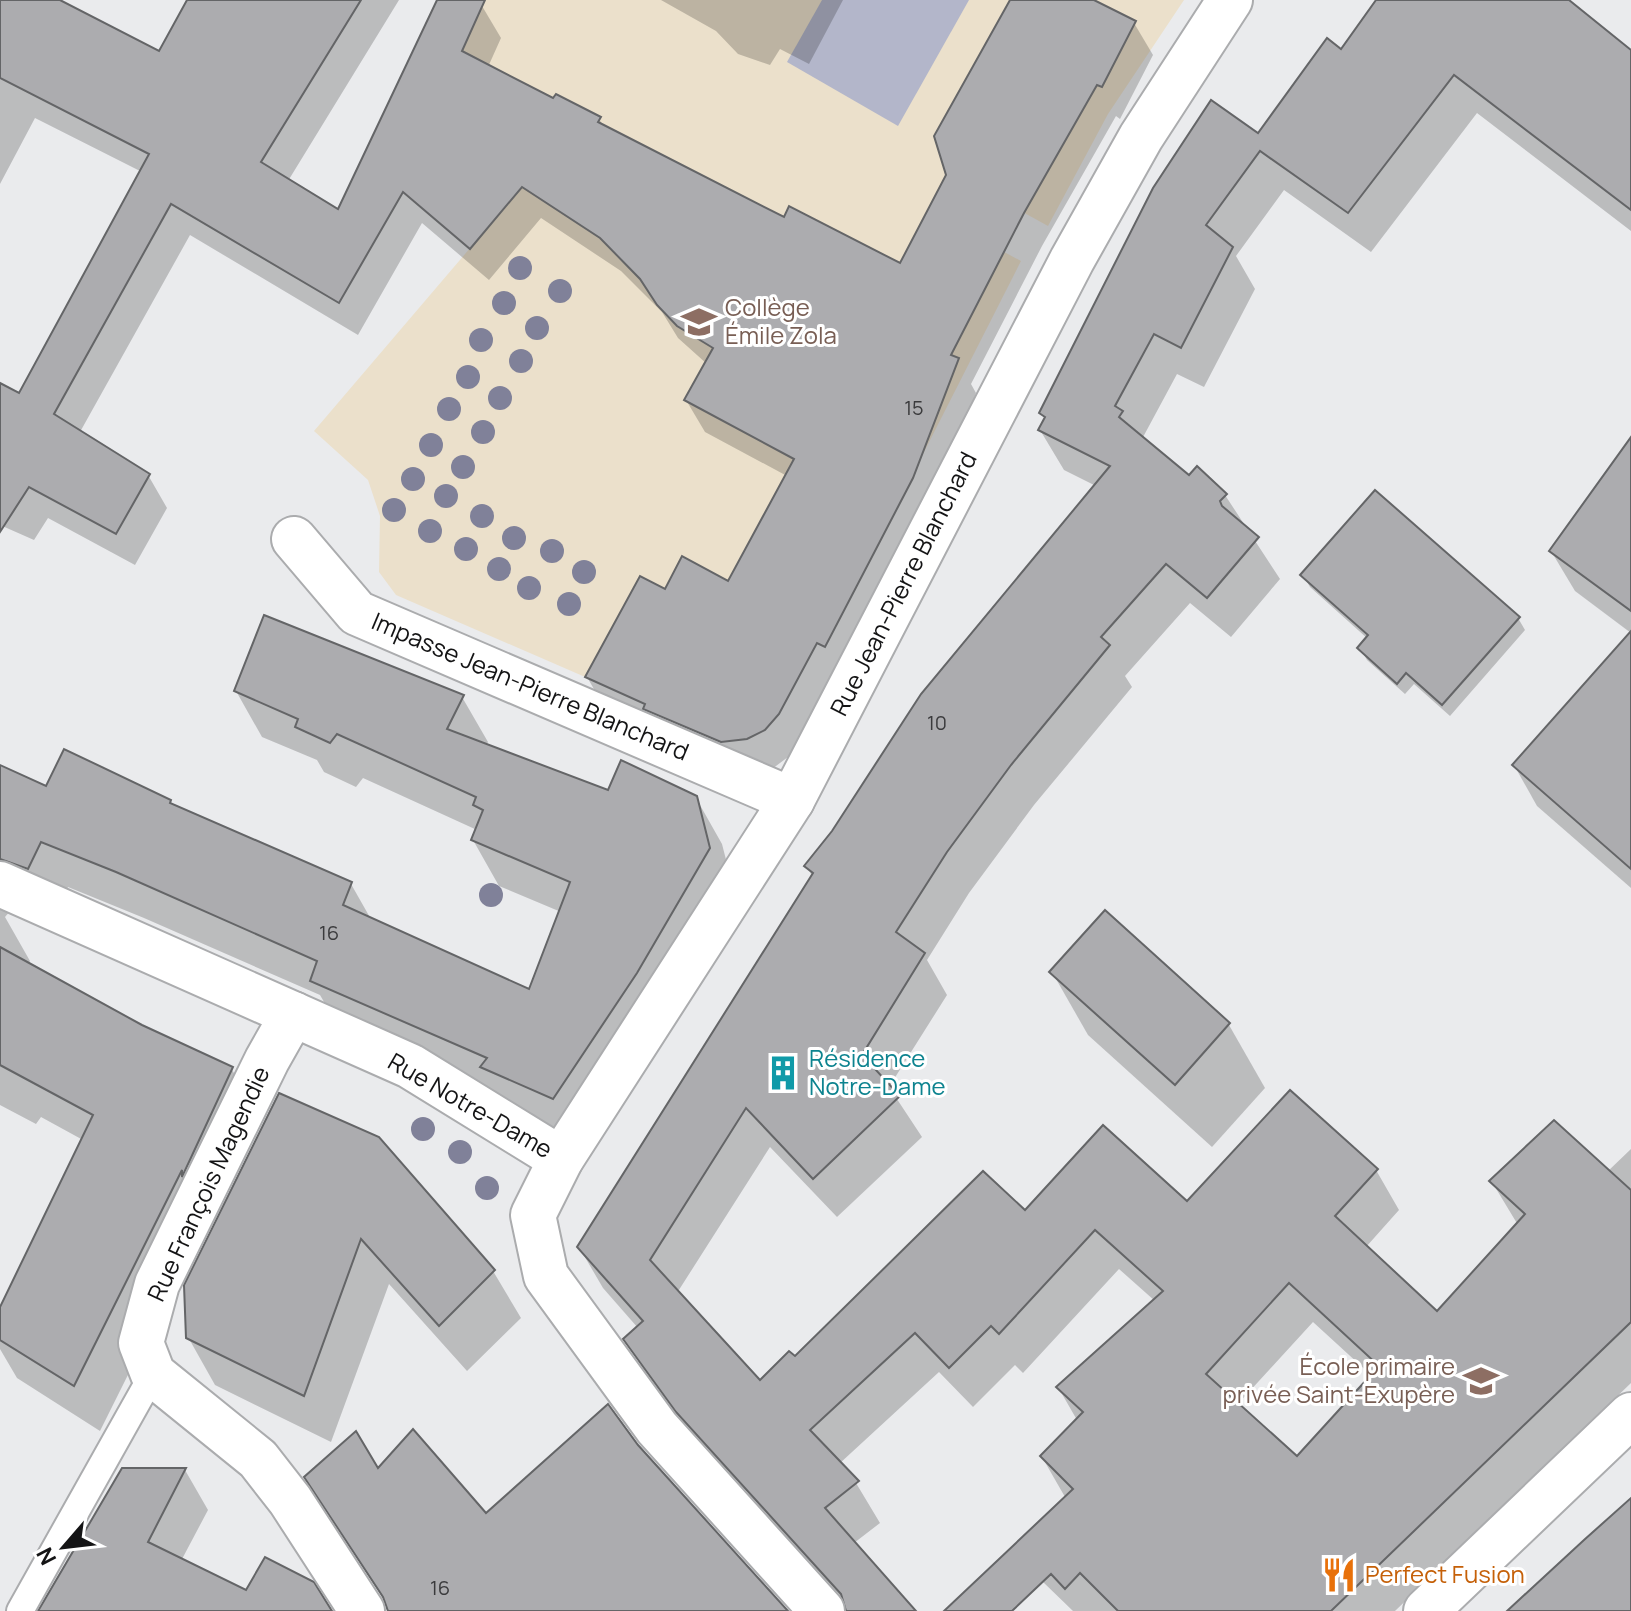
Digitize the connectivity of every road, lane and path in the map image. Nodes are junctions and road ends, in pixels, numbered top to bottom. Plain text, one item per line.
1 (1230, 0) edge
2 (294, 539) dead end
3 (792, 800) junction
4 (0, 884) edge
5 (293, 1014) junction
6 (561, 1159) junction
7 (153, 1374) junction
8 (1631, 1415) edge
9 (20, 1611) edge
10 (362, 1611) edge
11 (822, 1611) edge
12 (1426, 1611) edge

1 - 3 street, Rue Jean-Pierre Blanchard
2 - 3 street, Impasse Jean-Pierre Blanchard
3 - 6 street, Rue Jean-Pierre Blanchard
4 - 5 street, Rue Notre-Dame
5 - 6 street, Rue Notre-Dame
5 - 7 street, Rue François Magendie
6 - 11 street, Rue Notre-Dame
7 - 9 lane
7 - 10 street
8 - 12 street

